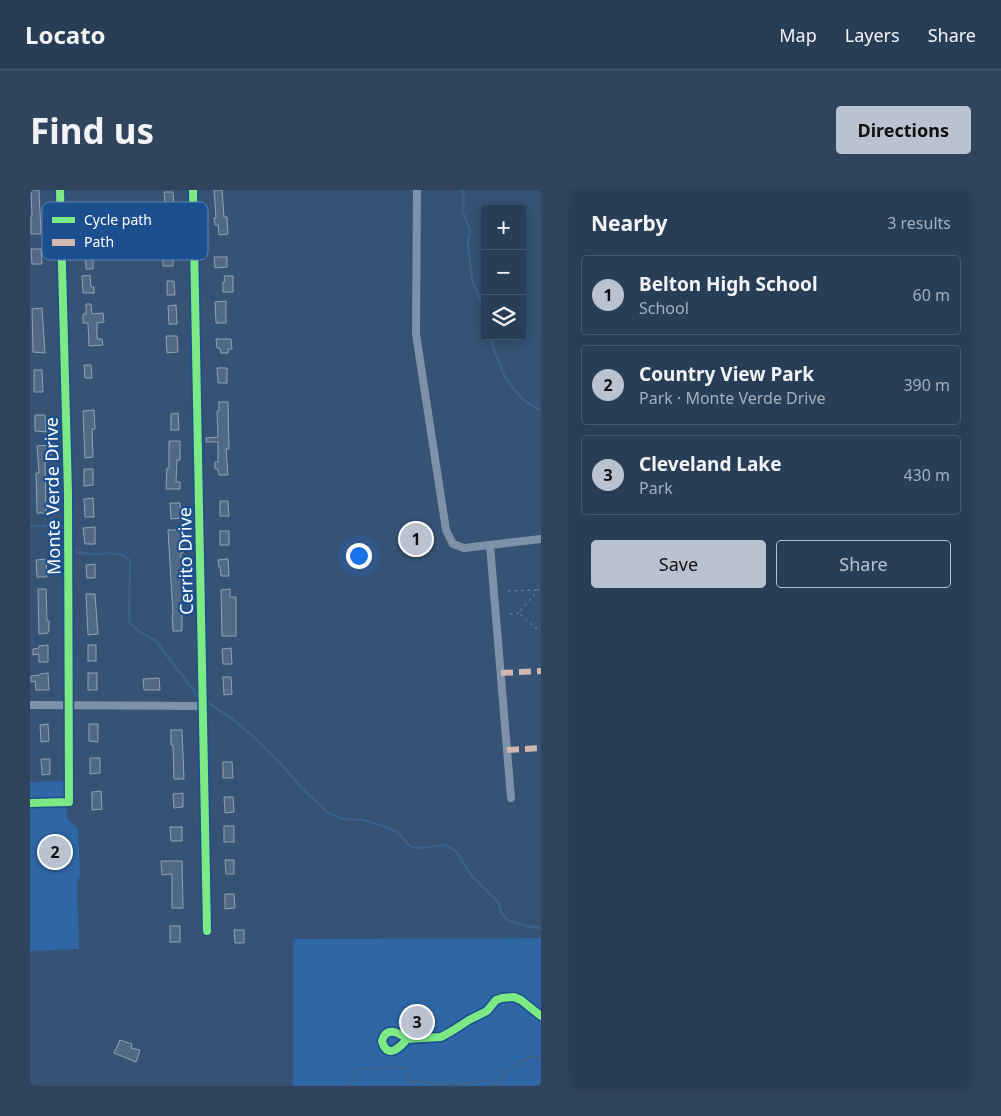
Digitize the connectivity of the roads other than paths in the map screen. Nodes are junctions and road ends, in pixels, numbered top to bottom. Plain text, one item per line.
1 (417, 190) edge
2 (62, 260) edge
3 (194, 260) edge
4 (541, 539) edge
5 (490, 545) junction
6 (30, 705) edge
7 (69, 705) junction
8 (203, 706) junction
9 (511, 798) dead end
10 (30, 803) edge
11 (207, 931) dead end

1 - 5 street
2 - 7 street, Monte Verde Drive
3 - 8 street, Cerrito Drive
4 - 5 street
5 - 9 street
6 - 7 street
7 - 8 street
7 - 10 street, Monte Verde Drive
8 - 11 street, Cerrito Drive

